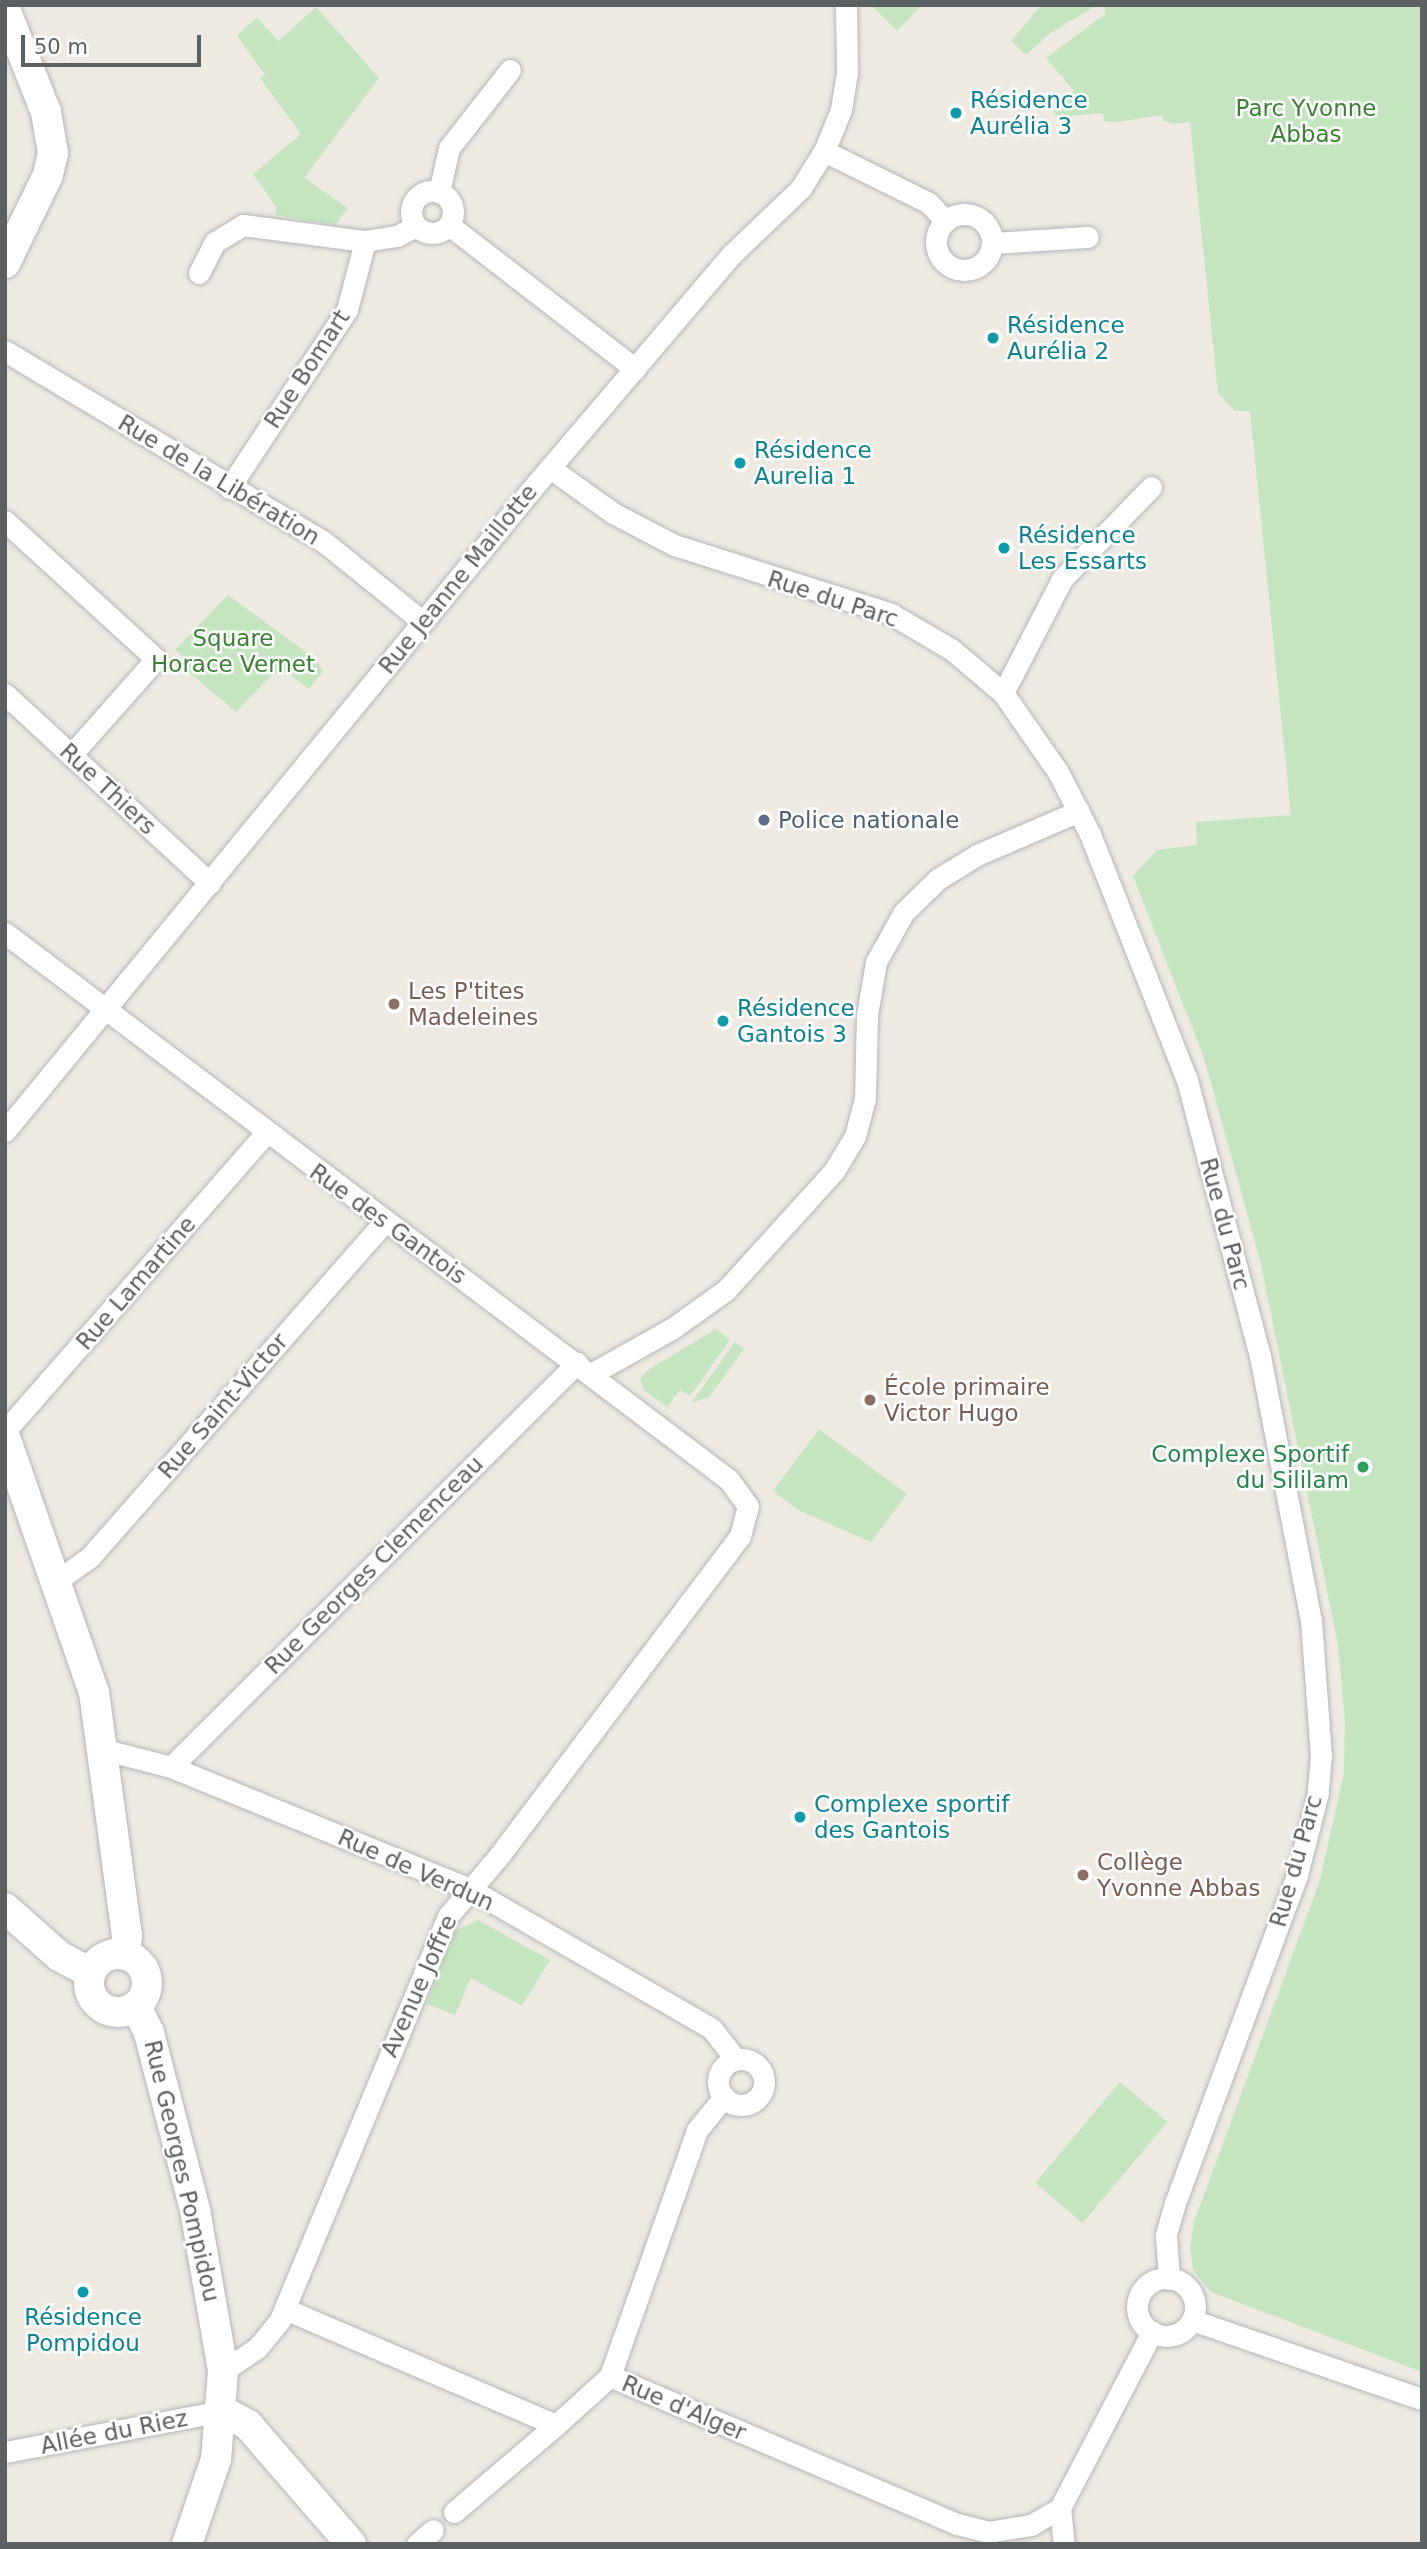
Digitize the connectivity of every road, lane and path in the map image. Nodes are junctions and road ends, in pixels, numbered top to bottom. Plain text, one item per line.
1 (846, 5) edge
2 (5, 9) edge
3 (510, 70) dead end
4 (824, 151) junction
5 (439, 192) junction
6 (945, 221) junction
7 (449, 225) junction
8 (416, 226) junction
9 (1088, 237) dead end
10 (365, 241) junction
11 (992, 243) junction
12 (5, 263) edge
13 (199, 273) dead end
14 (5, 351) edge
15 (635, 369) junction
16 (550, 468) junction
17 (1151, 486) dead end
18 (229, 488) junction
19 (5, 521) edge
20 (423, 622) junction
21 (5, 694) edge
22 (1003, 694) junction
23 (71, 755) junction
24 (1079, 811) junction
25 (210, 883) junction
26 (5, 933) edge
27 (104, 1011) junction
28 (5, 1130) edge
29 (265, 1133) junction
30 (384, 1222) junction
31 (584, 1369) junction
32 (5, 1434) edge
33 (744, 1528) joint
34 (55, 1582) junction
35 (105, 1750) junction
36 (171, 1767) junction
37 (470, 1889) junction
38 (5, 1908) edge
39 (125, 1955) junction
40 (91, 1973) junction
41 (136, 2006) junction
42 (736, 2060) junction
43 (724, 2097) junction
44 (1170, 2279) junction
45 (285, 2309) junction
46 (1192, 2320) junction
47 (1152, 2332) junction
48 (223, 2371) junction
49 (610, 2376) junction
50 (1422, 2399) edge
51 (223, 2412) junction
52 (556, 2425) junction
53 (5, 2452) edge
54 (1060, 2508) junction
55 (454, 2512) dead end
56 (187, 2544) edge
57 (351, 2544) edge
58 (1064, 2544) edge

1 - 4 street, Rue Jeanne Maillotte
2 - 12 street
3 - 5 street
4 - 6 street
4 - 15 street, Rue Jeanne Maillotte
5 - 7 street
5 - 8 street
6 - 11 street
6 - 11 street
7 - 8 street
7 - 15 street
8 - 10 street
9 - 11 street
10 - 13 street
10 - 18 street, Rue Bomart
14 - 18 street, Rue de la Libération
15 - 16 street, Rue Jeanne Maillotte
16 - 20 street, Rue Jeanne Maillotte
16 - 22 street, Rue du Parc
17 - 22 street
18 - 20 street, Rue de la Libération
19 - 23 street
20 - 25 street, Rue Jeanne Maillotte
21 - 23 street, Rue Thiers
22 - 24 street, Rue du Parc
23 - 25 street, Rue Thiers
24 - 31 street, Rue Georges Clemenceau
24 - 44 street, Rue du Parc
25 - 27 street, Rue Jeanne Maillotte
26 - 27 street, Rue des Gantois
27 - 28 street, Rue Jeanne Maillotte
27 - 29 street, Rue des Gantois
29 - 30 street, Rue des Gantois
29 - 32 street, Rue Lamartine
30 - 31 street, Rue des Gantois
30 - 34 street, Rue Saint-Victor
31 - 33 street, Rue des Gantois
31 - 36 street, Rue Georges Clemenceau
32 - 34 street
33 - 37 street, Avenue Joffre
34 - 35 street
35 - 36 street, Rue de Verdun
35 - 39 street
36 - 37 street, Rue de Verdun
37 - 42 street, Rue de Verdun
37 - 45 street, Avenue Joffre
38 - 40 street
39 - 40 street
39 - 41 street
40 - 41 street
41 - 48 street, Rue Georges Pompidou
42 - 43 street
42 - 43 street
43 - 49 street
44 - 46 street
44 - 47 street
45 - 48 street, Avenue Joffre
45 - 52 street
46 - 47 street
46 - 50 street
47 - 54 street
48 - 51 street, Rue Georges Pompidou
49 - 52 street, Rue d'Alger
49 - 54 street, Rue d'Alger
51 - 53 street, Allée du Riez
51 - 56 street, Rue Georges Pompidou
51 - 57 street
52 - 55 street, Rue d'Alger
54 - 58 street

